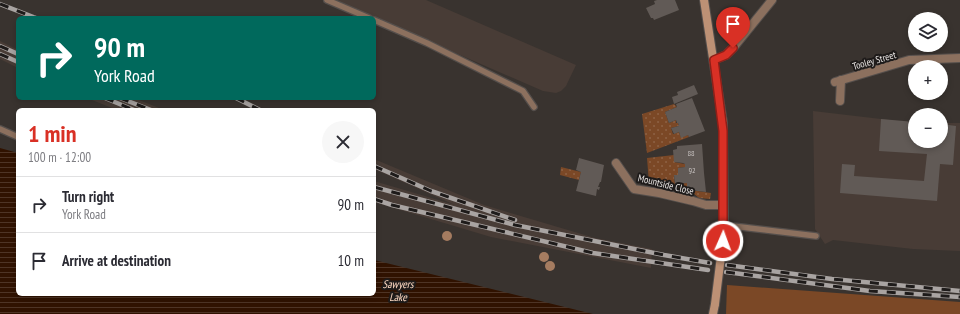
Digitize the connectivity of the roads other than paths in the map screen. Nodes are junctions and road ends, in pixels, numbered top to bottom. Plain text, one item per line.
1 (327, 0) edge
2 (704, 0) edge
3 (772, 0) edge
4 (363, 16) edge
5 (376, 21) edge
6 (960, 58) edge
7 (714, 60) junction
8 (840, 101) dead end
9 (534, 107) dead end
10 (0, 129) edge
11 (16, 136) edge
12 (616, 163) dead end
13 (723, 206) junction
14 (724, 225) junction
15 (816, 236) dead end
16 (713, 314) edge

1 - 4 lane
2 - 7 street
3 - 7 street
5 - 9 lane
6 - 8 street, Tooley Street
7 - 13 street
10 - 11 lane
12 - 13 street, Mountside Close
13 - 14 street
14 - 15 lane
14 - 16 street, bridge

